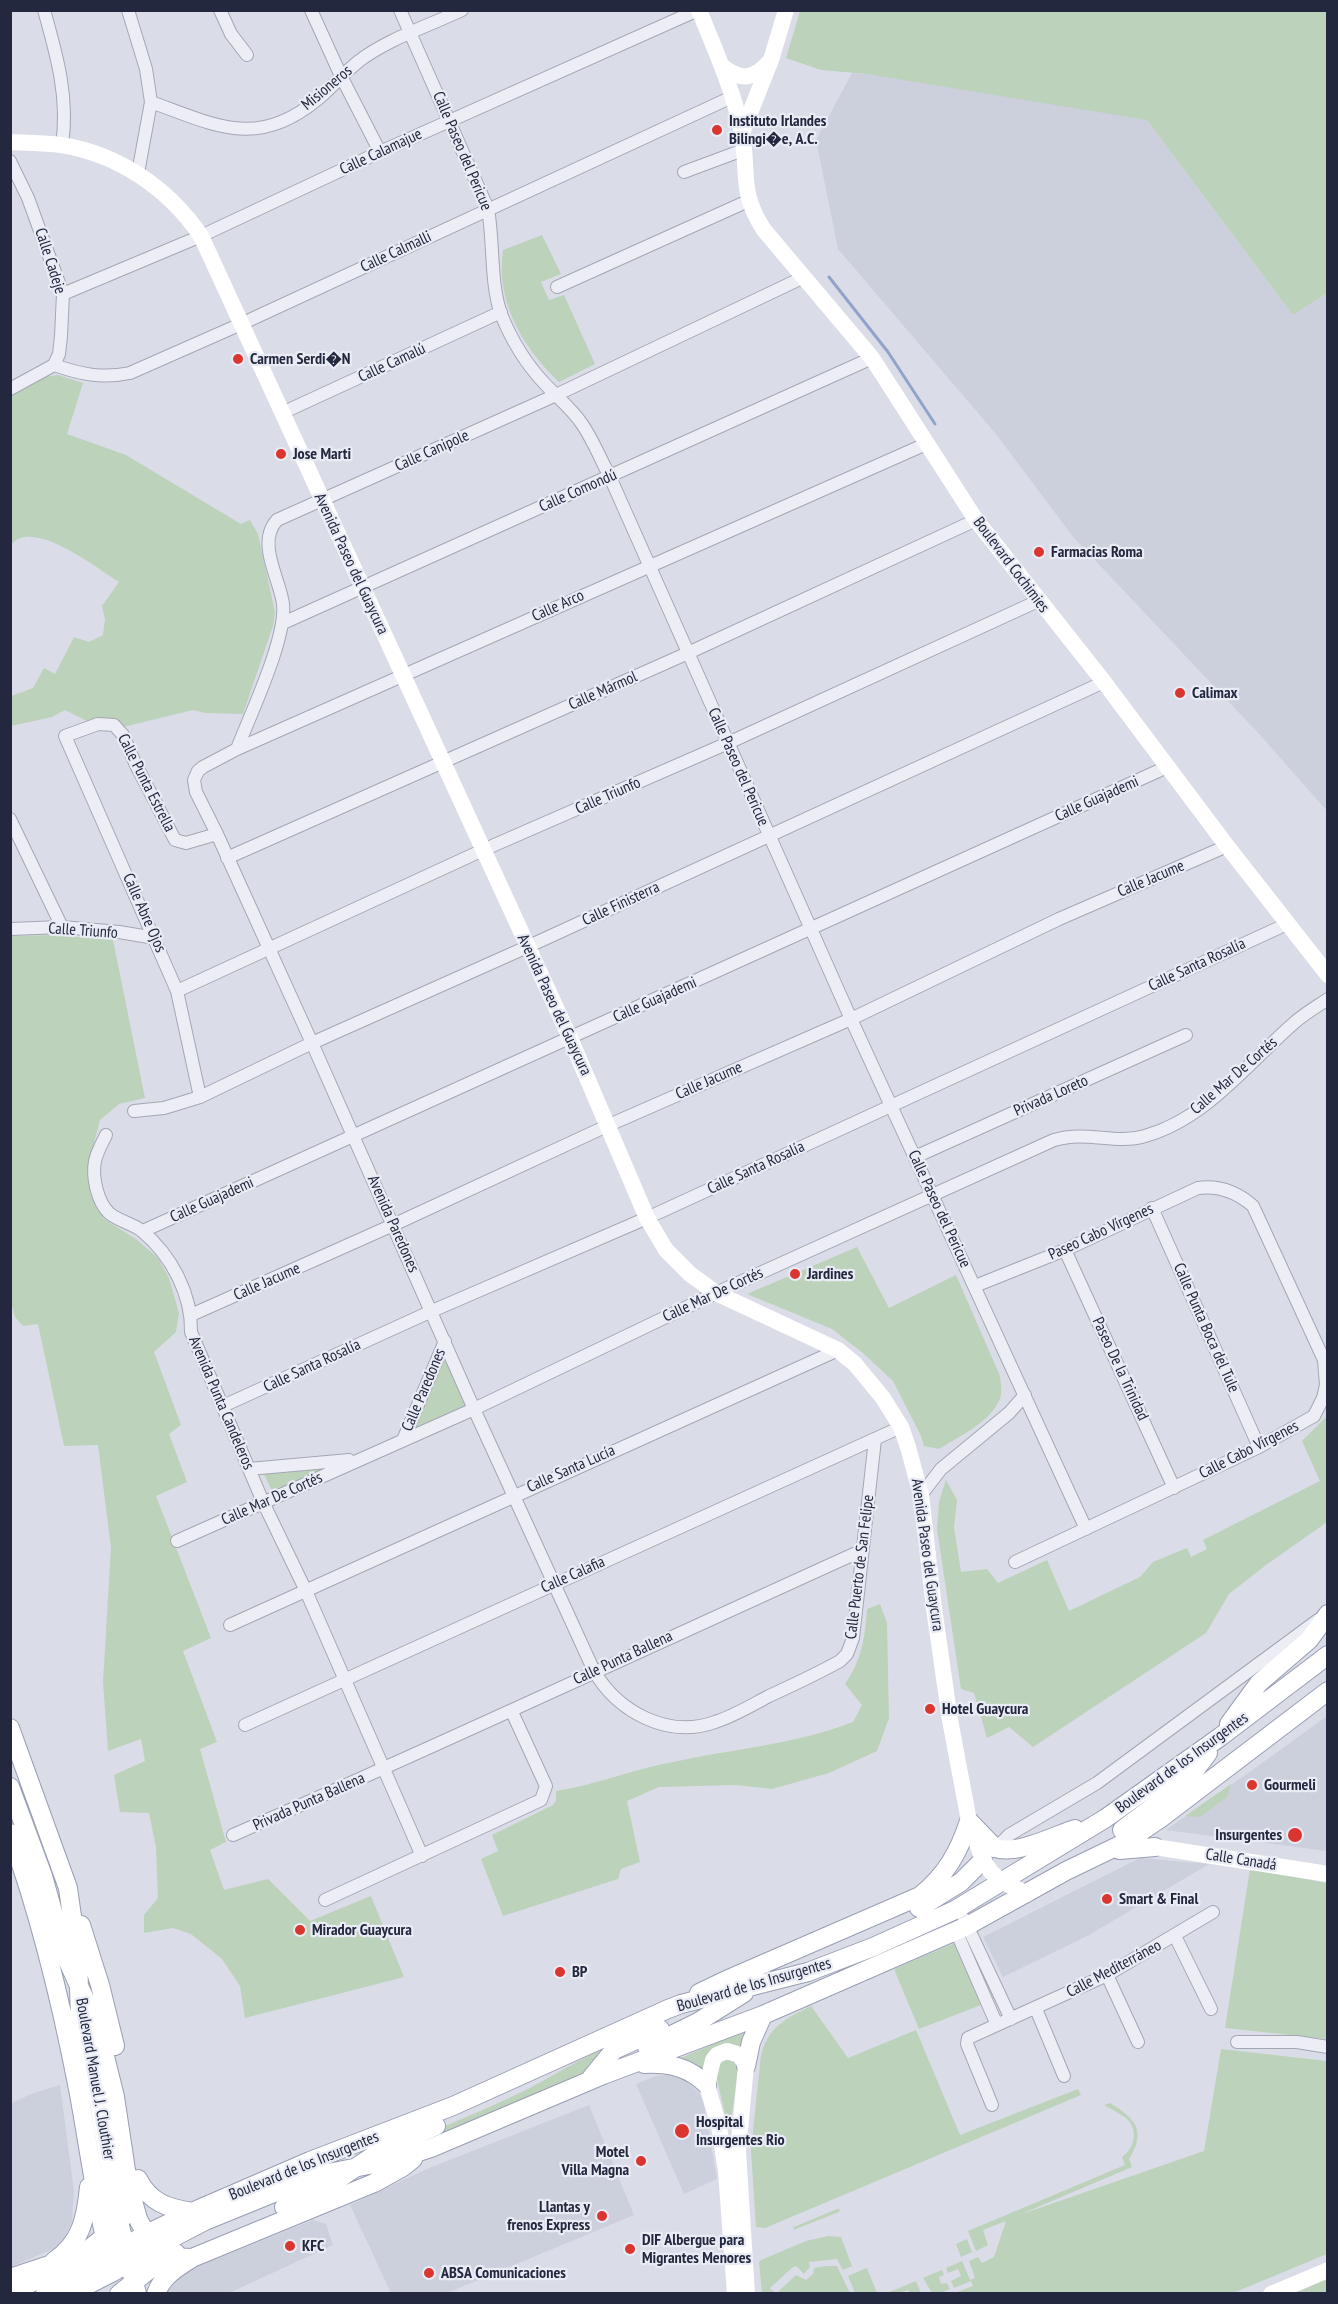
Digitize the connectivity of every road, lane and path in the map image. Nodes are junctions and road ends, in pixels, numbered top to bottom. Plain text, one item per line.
1 (44, 10) edge
2 (128, 10) edge
3 (220, 10) edge
4 (311, 10) edge
5 (400, 10) edge
6 (462, 10) edge
7 (698, 10) edge
8 (786, 10) edge
9 (411, 34) junction
10 (247, 55) dead end
11 (771, 60) junction
12 (722, 66) junction
13 (341, 76) junction
14 (732, 97) junction
15 (150, 102) junction
16 (450, 121) junction
17 (742, 141) junction
18 (10, 142) edge
19 (62, 145) junction
20 (380, 152) junction
21 (10, 161) edge
22 (684, 172) dead end
23 (138, 173) junction
24 (748, 201) junction
25 (488, 209) junction
26 (201, 236) junction
27 (804, 277) junction
28 (557, 287) dead end
29 (63, 294) junction
30 (501, 312) junction
31 (241, 324) junction
32 (872, 358) junction
33 (54, 365) junction
34 (10, 389) edge
35 (556, 395) junction
36 (282, 413) junction
37 (926, 444) junction
38 (610, 477) junction
39 (322, 499) junction
40 (976, 520) junction
41 (649, 566) junction
42 (362, 587) junction
43 (1038, 601) junction
44 (283, 623) junction
45 (688, 653) junction
46 (403, 676) junction
47 (1104, 682) junction
48 (65, 736) joint
49 (728, 743) junction
50 (237, 749) junction
51 (443, 762) junction
52 (1167, 767) junction
53 (195, 776) joint
54 (10, 819) edge
55 (217, 834) junction
56 (769, 836) junction
57 (1227, 846) junction
58 (483, 850) junction
59 (227, 858) junction
60 (1287, 924) junction
61 (62, 927) junction
62 (10, 929) edge
63 (810, 929) junction
64 (155, 938) junction
65 (527, 947) junction
66 (270, 950) junction
67 (1328, 975) edge
68 (177, 991) junction
69 (1328, 999) edge
70 (851, 1019) junction
71 (1186, 1035) dead end
72 (570, 1038) junction
73 (312, 1043) junction
74 (200, 1097) junction
75 (891, 1104) junction
76 (134, 1111) dead end
77 (609, 1125) junction
78 (106, 1135) dead end
79 (353, 1135) junction
80 (915, 1157) junction
81 (1228, 1190) joint
82 (933, 1195) junction
83 (1152, 1208) junction
84 (647, 1218) junction
85 (393, 1225) junction
86 (142, 1231) junction
87 (1065, 1250) junction
88 (975, 1286) junction
89 (716, 1293) junction
90 (432, 1311) junction
91 (191, 1315) junction
92 (445, 1341) junction
93 (838, 1350) junction
94 (1025, 1395) junction
95 (223, 1406) junction
96 (474, 1409) junction
97 (901, 1427) junction
98 (875, 1439) junction
99 (403, 1440) junction
100 (1259, 1447) junction
101 (359, 1460) junction
102 (249, 1469) junction
103 (1174, 1488) junction
104 (514, 1495) junction
105 (921, 1495) junction
106 (263, 1502) junction
107 (1086, 1528) junction
108 (177, 1541) dead end
109 (863, 1550) junction
110 (1016, 1562) dead end
111 (555, 1583) junction
112 (306, 1591) junction
113 (1328, 1614) edge
114 (230, 1625) dead end
115 (1328, 1655) edge
116 (594, 1671) junction
117 (345, 1681) junction
118 (1328, 1691) edge
119 (512, 1712) junction
120 (245, 1725) dead end
121 (10, 1728) edge
122 (1220, 1737) junction
123 (385, 1769) junction
124 (10, 1787) edge
125 (1106, 1818) junction
126 (969, 1821) junction
127 (10, 1833) edge
128 (233, 1835) dead end
129 (1155, 1847) joint
130 (1105, 1852) junction
131 (989, 1854) junction
132 (422, 1856) junction
133 (1066, 1871) junction
134 (1328, 1874) edge
135 (1001, 1881) junction
136 (68, 1888) junction
137 (1027, 1894) junction
138 (325, 1900) dead end
139 (955, 1910) junction
140 (1213, 1912) dead end
141 (962, 1929) junction
142 (1175, 1936) junction
143 (1107, 1975) junction
144 (994, 1982) junction
145 (79, 1985) junction
146 (751, 1988) junction
147 (981, 1988) junction
148 (674, 2007) junction
149 (1036, 2009) junction
150 (1211, 2009) dead end
151 (763, 2015) junction
152 (1011, 2019) junction
153 (997, 2025) junction
154 (1138, 2042) dead end
155 (1237, 2042) dead end
156 (1328, 2047) edge
157 (630, 2064) junction
158 (746, 2066) junction
159 (537, 2070) junction
160 (1064, 2076) dead end
161 (595, 2078) junction
162 (707, 2085) junction
163 (992, 2105) dead end
164 (420, 2153) junction
165 (355, 2167) junction
166 (91, 2170) junction
167 (138, 2179) junction
168 (133, 2204) junction
169 (192, 2212) junction
170 (119, 2222) junction
171 (104, 2235) junction
172 (156, 2246) junction
173 (192, 2258) junction
174 (119, 2259) junction
175 (47, 2265) junction
176 (68, 2265) junction
177 (1328, 2270) edge
178 (10, 2278) edge
179 (94, 2282) edge
180 (127, 2291) edge
181 (10, 2292) edge
182 (45, 2294) edge
183 (70, 2294) edge
184 (156, 2294) edge
185 (735, 2294) edge
186 (747, 2294) edge
187 (1272, 2294) edge

1 - 19 street
2 - 15 street
3 - 10 street
4 - 13 street
5 - 9 street, Calle Paseo del Pericue
6 - 9 street, Misioneros
7 - 12 street, Boulevard Cochimies
7 - 16 street, Calle Calamajue
8 - 11 street
9 - 13 street, Misioneros
9 - 16 street, Calle Paseo del Pericue
11 - 12 street
11 - 17 street
12 - 14 street, Boulevard Cochimies
13 - 15 street, Misioneros
13 - 20 street
14 - 17 street, Boulevard Cochimies
14 - 25 street, Calle Calmalli
15 - 23 street
16 - 20 street, Calle Calamajue
16 - 25 street, Calle Paseo del Pericue
17 - 22 street
17 - 24 street, Boulevard Cochimies
18 - 19 street, Avenida Paseo del Guaycura
19 - 23 street, Avenida Paseo del Guaycura
20 - 26 street, Calle Calamajue
21 - 29 street, Calle Cadeje
23 - 26 street, Avenida Paseo del Guaycura
24 - 27 street, Boulevard Cochimies
24 - 28 street
25 - 30 street, Calle Paseo del Pericue
25 - 31 street, Calle Calmalli
26 - 29 street, Calle Calamajue
26 - 31 street, Avenida Paseo del Guaycura
27 - 32 street, Boulevard Cochimies
27 - 35 street, Calle Canipole
29 - 33 street, Calle Cadeje
30 - 35 street, Calle Paseo del Pericue
30 - 36 street, Calle Camalú
31 - 33 street, Calle Calmalli
31 - 36 street, Avenida Paseo del Guaycura
32 - 37 street, Boulevard Cochimies
32 - 38 street, Calle Comondú
33 - 34 street
35 - 38 street, Calle Paseo del Pericue
35 - 39 street, Calle Canipole
36 - 39 street, Avenida Paseo del Guaycura
37 - 40 street, Boulevard Cochimies
37 - 41 street, Calle Arco
38 - 41 street, Calle Paseo del Pericue
38 - 42 street, Calle Comondú
39 - 42 street, Avenida Paseo del Guaycura
39 - 44 street, Calle Canipole
40 - 43 street, Boulevard Cochimies
40 - 45 street, Calle Mármol
41 - 45 street, Calle Paseo del Pericue
41 - 46 street, Calle Arco
42 - 44 street, Calle Comondú
42 - 46 street, Avenida Paseo del Guaycura
43 - 47 street, Boulevard Cochimies
43 - 49 street, Calle Triunfo
44 - 50 street, Calle Canipole
45 - 49 street, Calle Paseo del Pericue
45 - 51 street, Calle Mármol
46 - 50 street, Calle Arco
46 - 51 street, Avenida Paseo del Guaycura
47 - 52 street, Boulevard Cochimies
47 - 56 street, Calle Finisterra
48 - 55 street, Calle Punta Estrella
48 - 64 street, Calle Abre Ojos
49 - 56 street, Calle Paseo del Pericue
49 - 58 street, Calle Triunfo
50 - 53 street, Calle Arco
51 - 58 street, Avenida Paseo del Guaycura
51 - 59 street, Calle Mármol
52 - 57 street, Boulevard Cochimies
52 - 63 street, Calle Guajademi
53 - 55 street, Avenida Paredones
54 - 61 street
55 - 59 street, Avenida Paredones
56 - 63 street, Calle Paseo del Pericue
56 - 65 street, Calle Finisterra
57 - 60 street, Boulevard Cochimies
57 - 70 street, Calle Jacume
58 - 65 street, Avenida Paseo del Guaycura
58 - 66 street, Calle Triunfo
59 - 66 street, Avenida Paredones
60 - 67 street, Boulevard Cochimies
60 - 75 street, Calle Santa Rosalía
61 - 62 street, Calle Triunfo
61 - 64 street, Calle Triunfo
63 - 70 street, Calle Paseo del Pericue
63 - 72 street, Calle Guajademi
64 - 68 street, Calle Abre Ojos
65 - 72 street, Avenida Paseo del Guaycura
65 - 73 street, Calle Finisterra
66 - 68 street, Calle Triunfo
66 - 73 street, Avenida Paredones
68 - 74 street, Calle Abre Ojos
69 - 82 street, Calle Mar De Cortés
70 - 75 street, Calle Paseo del Pericue
70 - 77 street, Calle Jacume
71 - 80 street, Privada Loreto
72 - 77 street, Avenida Paseo del Guaycura
72 - 79 street, Calle Guajademi
73 - 74 street, Calle Finisterra
73 - 79 street, Avenida Paredones
74 - 76 street, Calle Finisterra
75 - 80 street, Calle Paseo del Pericue
75 - 84 street, Calle Santa Rosalía
77 - 84 street, Avenida Paseo del Guaycura
77 - 85 street, Calle Jacume
78 - 86 street, Avenida Punta Candeleros
79 - 85 street, Avenida Paredones
79 - 86 street, Calle Guajademi
80 - 82 street, Calle Paseo del Pericue
81 - 83 street, Paseo Cabo Vírgenes
81 - 100 street, Calle Cabo Vírgenes
82 - 88 street, Calle Paseo del Pericue
82 - 89 street, Calle Mar De Cortés
83 - 87 street, Paseo Cabo Vírgenes
83 - 100 street, Calle Punta Boca del Tule
84 - 89 street, Avenida Paseo del Guaycura
84 - 90 street, Calle Santa Rosalía
85 - 90 street, Avenida Paredones
85 - 91 street, Calle Jacume
86 - 91 street, Avenida Punta Candeleros
87 - 88 street, Paseo Cabo Vírgenes
87 - 103 street, Paseo De la Trinidad
88 - 94 street, Calle Paseo del Pericue
89 - 93 street, Avenida Paseo del Guaycura
89 - 96 street, Calle Mar De Cortés
90 - 92 street, Avenida Paredones
90 - 95 street, Calle Santa Rosalía
91 - 95 street, Avenida Punta Candeleros
92 - 96 street, Avenida Paredones
92 - 99 street, Calle Paredones
93 - 97 street, Avenida Paseo del Guaycura
93 - 104 street, Calle Santa Lucía
94 - 105 street
94 - 107 street, Calle Paseo del Pericue
95 - 102 street, Avenida Punta Candeleros
96 - 99 street, Calle Mar De Cortés
96 - 104 street, Avenida Paredones
97 - 98 street, Calle Calafia
97 - 105 street, Avenida Paseo del Guaycura
98 - 109 street, Calle Puerto de San Felipe
98 - 111 street, Calle Calafia
99 - 101 street, Calle Mar De Cortés
100 - 103 street, Calle Cabo Vírgenes
101 - 102 street
101 - 106 street, Calle Mar De Cortés
102 - 106 street, Avenida Punta Candeleros
103 - 107 street, Calle Cabo Vírgenes
104 - 111 street, Avenida Paredones
104 - 112 street, Calle Santa Lucía
105 - 126 street, Avenida Paseo del Guaycura
106 - 108 street, Calle Mar De Cortés
106 - 112 street, Avenida Punta Candeleros
107 - 110 street, Calle Cabo Vírgenes
109 - 116 street, Calle Punta Ballena
109 - 116 street, Calle Puerto de San Felipe
111 - 116 street, Avenida Paredones
111 - 117 street, Calle Calafia
112 - 114 street, Calle Santa Lucía
112 - 117 street, Avenida Punta Candeleros
113 - 122 main road
113 - 131 street
115 - 122 main road, Boulevard de los Insurgentes
116 - 119 street, Calle Punta Ballena
117 - 120 street, Calle Calafia
117 - 123 street, Avenida Punta Candeleros
118 - 130 main road, Boulevard de los Insurgentes
119 - 123 street, Calle Punta Ballena
119 - 132 street
121 - 136 main road, Boulevard Manuel J. Clouthier
122 - 125 main road, Boulevard de los Insurgentes
122 - 133 main road
123 - 128 street, Privada Punta Ballena
123 - 132 street, Avenida Punta Candeleros
124 - 145 main road
125 - 131 main road
125 - 135 main road, Boulevard de los Insurgentes
126 - 131 main road
126 - 148 main road
127 - 166 main road, Boulevard Manuel J. Clouthier
129 - 130 main road
129 - 134 street, Calle Canadá
130 - 133 main road, Boulevard de los Insurgentes
131 - 135 street
131 - 146 main road
132 - 138 street
133 - 137 main road, Boulevard de los Insurgentes
135 - 137 street
135 - 139 main road, Boulevard de los Insurgentes
136 - 145 main road, Boulevard Manuel J. Clouthier
136 - 167 main road
137 - 141 main road, Boulevard de los Insurgentes
139 - 141 street
139 - 146 main road, Boulevard de los Insurgentes
140 - 142 street, Calle Mediterráneo
141 - 144 street
141 - 147 street
141 - 151 main road, Boulevard de los Insurgentes
142 - 143 street, Calle Mediterráneo
142 - 150 street
143 - 149 street, Calle Mediterráneo
143 - 154 street
144 - 147 street
144 - 152 street
145 - 168 main road
145 - 170 main road, Boulevard Manuel J. Clouthier
146 - 148 main road, Boulevard de los Insurgentes
146 - 161 main road
147 - 153 street
148 - 159 main road, Boulevard de los Insurgentes
148 - 161 main road
149 - 152 street, Calle Mediterráneo
149 - 160 street
151 - 157 main road, Boulevard de los Insurgentes
151 - 158 main road
152 - 153 street, Calle Mediterráneo
153 - 163 street, Calle Mediterráneo
155 - 156 street
157 - 161 main road, Boulevard de los Insurgentes
157 - 162 main road
158 - 162 street
158 - 186 street
159 - 165 main road
159 - 169 main road, Boulevard de los Insurgentes
161 - 164 main road, Boulevard de los Insurgentes
162 - 185 street
164 - 165 main road, Boulevard de los Insurgentes
164 - 173 main road
165 - 172 main road, Boulevard de los Insurgentes
166 - 171 main road, Boulevard Manuel J. Clouthier
166 - 175 main road
167 - 168 main road
167 - 169 main road
168 - 170 main road
168 - 172 main road
169 - 172 main road, Boulevard de los Insurgentes
170 - 171 main road
170 - 174 main road, Boulevard Manuel J. Clouthier
171 - 174 main road, Boulevard Manuel J. Clouthier
171 - 176 main road
172 - 173 main road
172 - 174 main road, Boulevard de los Insurgentes
172 - 180 main road
173 - 184 main road
174 - 179 main road, Boulevard de los Insurgentes
174 - 180 main road, Boulevard Manuel J. Clouthier
175 - 176 main road
175 - 178 main road
176 - 179 main road
176 - 181 main road
177 - 187 street
179 - 182 main road, Boulevard de los Insurgentes
179 - 183 main road, Boulevard de los Insurgentes

